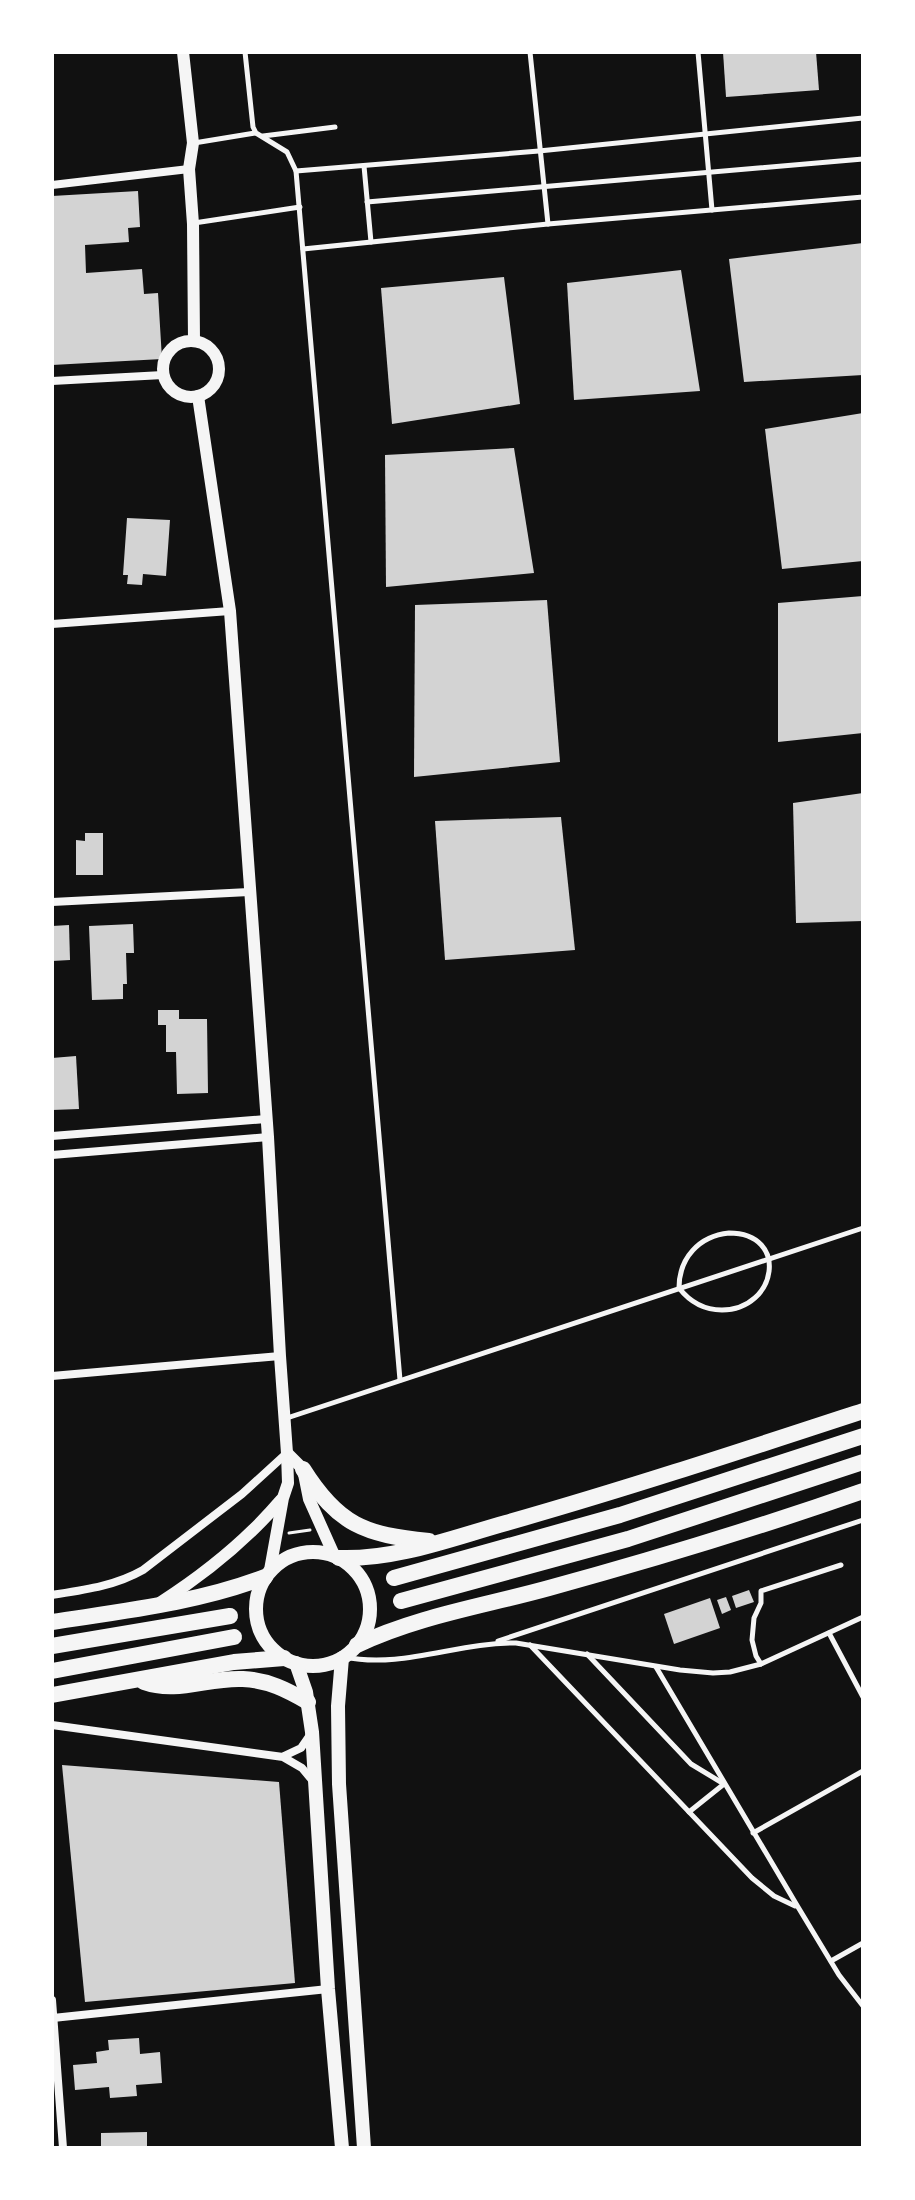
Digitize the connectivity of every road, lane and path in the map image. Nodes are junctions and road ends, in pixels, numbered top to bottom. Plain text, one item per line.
1 (183, 52) edge
2 (245, 52) edge
3 (530, 52) edge
4 (698, 52) edge
5 (863, 118) edge
6 (335, 127) dead end
7 (706, 133) junction
8 (259, 134) junction
9 (193, 143) junction
10 (539, 151) junction
11 (863, 159) edge
12 (364, 166) junction
13 (189, 169) junction
14 (296, 171) junction
15 (709, 172) junction
16 (52, 185) edge
17 (543, 187) junction
18 (863, 197) edge
19 (367, 202) junction
20 (300, 207) junction
21 (712, 210) junction
22 (193, 224) junction
23 (548, 224) junction
24 (371, 242) junction
25 (303, 249) junction
26 (194, 340) junction
27 (163, 375) junction
28 (52, 381) edge
29 (198, 396) junction
30 (230, 611) junction
31 (52, 624) edge
32 (249, 892) junction
33 (52, 902) edge
34 (266, 1119) junction
35 (52, 1136) edge
36 (268, 1137) junction
37 (52, 1155) edge
38 (863, 1228) edge
39 (769, 1258) junction
40 (679, 1288) junction
41 (280, 1356) junction
42 (52, 1376) edge
43 (400, 1380) junction
44 (863, 1411) edge
45 (285, 1419) junction
46 (863, 1436) edge
47 (287, 1453) junction
48 (863, 1462) edge
49 (303, 1469) junction
50 (863, 1491) edge
51 (283, 1498) junction
52 (863, 1520) edge
53 (438, 1542) junction
54 (337, 1556) junction
55 (841, 1565) dead end
56 (267, 1574) junction
57 (394, 1578) dead end
58 (52, 1595) edge
59 (401, 1601) dead end
60 (155, 1606) junction
61 (230, 1616) dead end
62 (863, 1617) edge
63 (52, 1622) edge
64 (829, 1633) junction
65 (234, 1637) dead end
66 (489, 1644) junction
67 (357, 1645) junction
68 (530, 1645) junction
69 (52, 1646) edge
70 (587, 1654) junction
71 (342, 1658) junction
72 (290, 1660) junction
73 (761, 1664) junction
74 (656, 1666) junction
75 (52, 1671) edge
76 (138, 1680) junction
77 (52, 1695) edge
78 (863, 1697) edge
79 (308, 1702) junction
80 (52, 1725) edge
81 (312, 1732) junction
82 (283, 1757) junction
83 (862, 1774) edge
84 (724, 1784) junction
85 (315, 1785) junction
86 (689, 1812) junction
87 (753, 1833) junction
88 (798, 1907) junction
89 (863, 1943) edge
90 (831, 1961) junction
91 (328, 1989) junction
92 (52, 2000) edge
93 (863, 2006) edge
94 (53, 2018) edge
95 (63, 2148) edge
96 (342, 2148) edge
97 (364, 2148) edge

1 - 9 street
2 - 8 lane
3 - 10 lane
4 - 7 lane
5 - 7 lane
6 - 8 lane
7 - 10 lane
7 - 15 lane
8 - 9 lane
8 - 14 lane
9 - 13 street
10 - 12 lane
10 - 17 lane
11 - 15 lane
12 - 14 lane
12 - 19 lane
13 - 16 street
13 - 22 street
14 - 20 lane
15 - 17 lane
15 - 21 lane
17 - 19 lane
17 - 23 lane
18 - 21 lane
19 - 24 lane
20 - 22 lane
20 - 25 lane
21 - 23 lane
22 - 26 street
23 - 24 lane
24 - 25 lane
25 - 43 lane
26 - 27 street
26 - 29 street
27 - 28 street
27 - 29 street
29 - 30 street
30 - 31 street
30 - 32 street
32 - 33 street
32 - 34 street
34 - 35 street
34 - 36 street
36 - 37 street
36 - 41 street
38 - 39 lane
39 - 40 lane
39 - 40 lane
39 - 40 lane
40 - 43 lane
41 - 42 street
41 - 45 street
43 - 45 lane
44 - 53 highway
45 - 47 street
46 - 57 highway
47 - 49 street
47 - 51 street
47 - 58 street
48 - 59 highway
49 - 53 highway
49 - 54 street
50 - 67 highway
51 - 56 street
51 - 60 street
52 - 66 lane
53 - 54 highway
54 - 56 main road
54 - 67 main road
55 - 73 lane
56 - 60 highway
56 - 72 main road
60 - 63 highway
61 - 69 highway
62 - 64 lane
64 - 73 lane
64 - 78 lane
65 - 75 highway
66 - 68 lane
66 - 71 lane
67 - 71 main road
68 - 70 lane
68 - 86 lane
70 - 74 lane
70 - 84 lane
71 - 72 main road
71 - 97 main road
72 - 76 highway
72 - 79 main road
73 - 74 lane
74 - 84 lane
76 - 77 highway
76 - 79 highway
79 - 81 main road
80 - 82 street
81 - 82 street
81 - 85 main road
82 - 85 street
83 - 87 lane
84 - 86 lane
84 - 87 lane
85 - 91 main road
86 - 88 lane
87 - 88 lane
88 - 90 lane
89 - 90 lane
90 - 93 lane
91 - 94 street
91 - 96 main road
92 - 94 street
94 - 95 street

